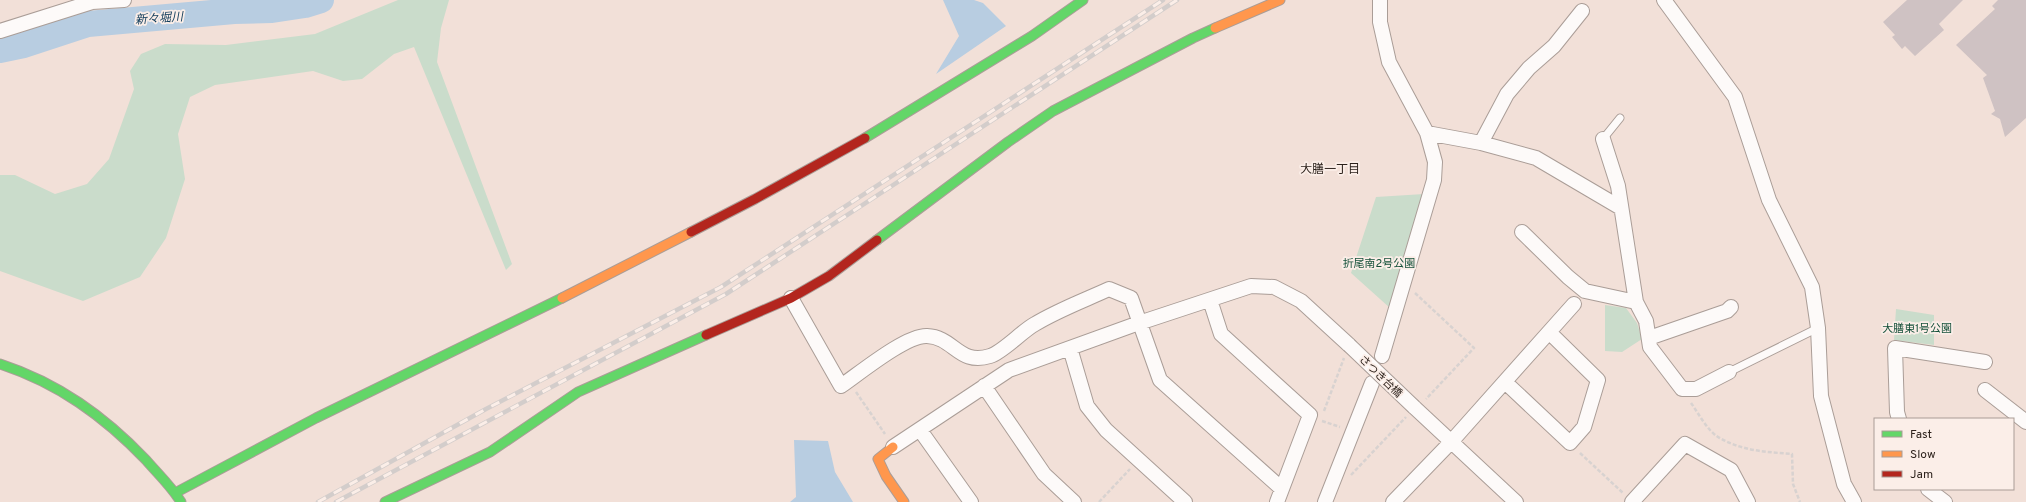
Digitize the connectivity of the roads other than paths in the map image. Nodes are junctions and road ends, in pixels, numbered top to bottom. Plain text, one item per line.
1 (124, 0) edge
2 (1083, 0) edge
3 (1280, 0) edge
4 (1380, 0) edge
5 (1664, 0) edge
6 (1582, 10) dead end
7 (0, 31) edge
8 (1620, 118) dead end
9 (1427, 133) junction
10 (1603, 139) joint
11 (1481, 143) junction
12 (1621, 208) junction
13 (1522, 232) dead end
14 (791, 298) junction
15 (1210, 300) junction
16 (1636, 302) junction
17 (1574, 304) dead end
18 (1731, 307) dead end
19 (1139, 323) junction
20 (1818, 328) junction
21 (1549, 332) junction
22 (1649, 338) junction
23 (1070, 348) junction
24 (1382, 356) dead end
25 (1985, 362) dead end
26 (0, 364) edge
27 (1729, 372) joint
28 (1505, 382) junction
29 (1372, 383) dead end
30 (984, 386) junction
31 (1985, 390) dead end
32 (1899, 418) edge
33 (2026, 422) edge
34 (920, 430) junction
35 (1450, 442) junction
36 (891, 443) joint
37 (1929, 490) edge
38 (175, 493) junction
39 (1279, 496) edge
40 (1396, 501) edge
41 (182, 502) edge
42 (385, 502) edge
43 (904, 502) edge
44 (971, 502) edge
45 (1074, 502) edge
46 (1185, 502) edge
47 (1325, 502) edge
48 (1516, 502) edge
49 (1632, 502) edge
50 (1748, 502) edge
51 (1854, 502) edge
52 (1945, 502) edge

1 - 7 street
2 - 38 street
3 - 14 street
4 - 9 street
5 - 20 street
6 - 11 street
8 - 10 lane
9 - 11 street
9 - 24 street
10 - 12 street
11 - 12 street
12 - 16 street
13 - 16 street
14 - 19 street
14 - 42 street
15 - 19 street, さつき台橋
15 - 35 street, さつき台橋, bridge
15 - 39 street
16 - 22 street
17 - 21 street
18 - 22 street
19 - 23 street, さつき台橋
19 - 39 street
20 - 27 lane
20 - 51 street
21 - 28 street
21 - 28 street
22 - 27 street
23 - 30 street, さつき台橋
23 - 46 street
25 - 32 street
26 - 38 street
28 - 35 street
29 - 47 street
30 - 34 street, さつき台橋
30 - 45 street
31 - 33 street
34 - 36 street, さつき台橋
34 - 44 street
35 - 40 street
35 - 48 street, さつき台橋
36 - 43 street
37 - 52 street
38 - 41 street
49 - 50 street

